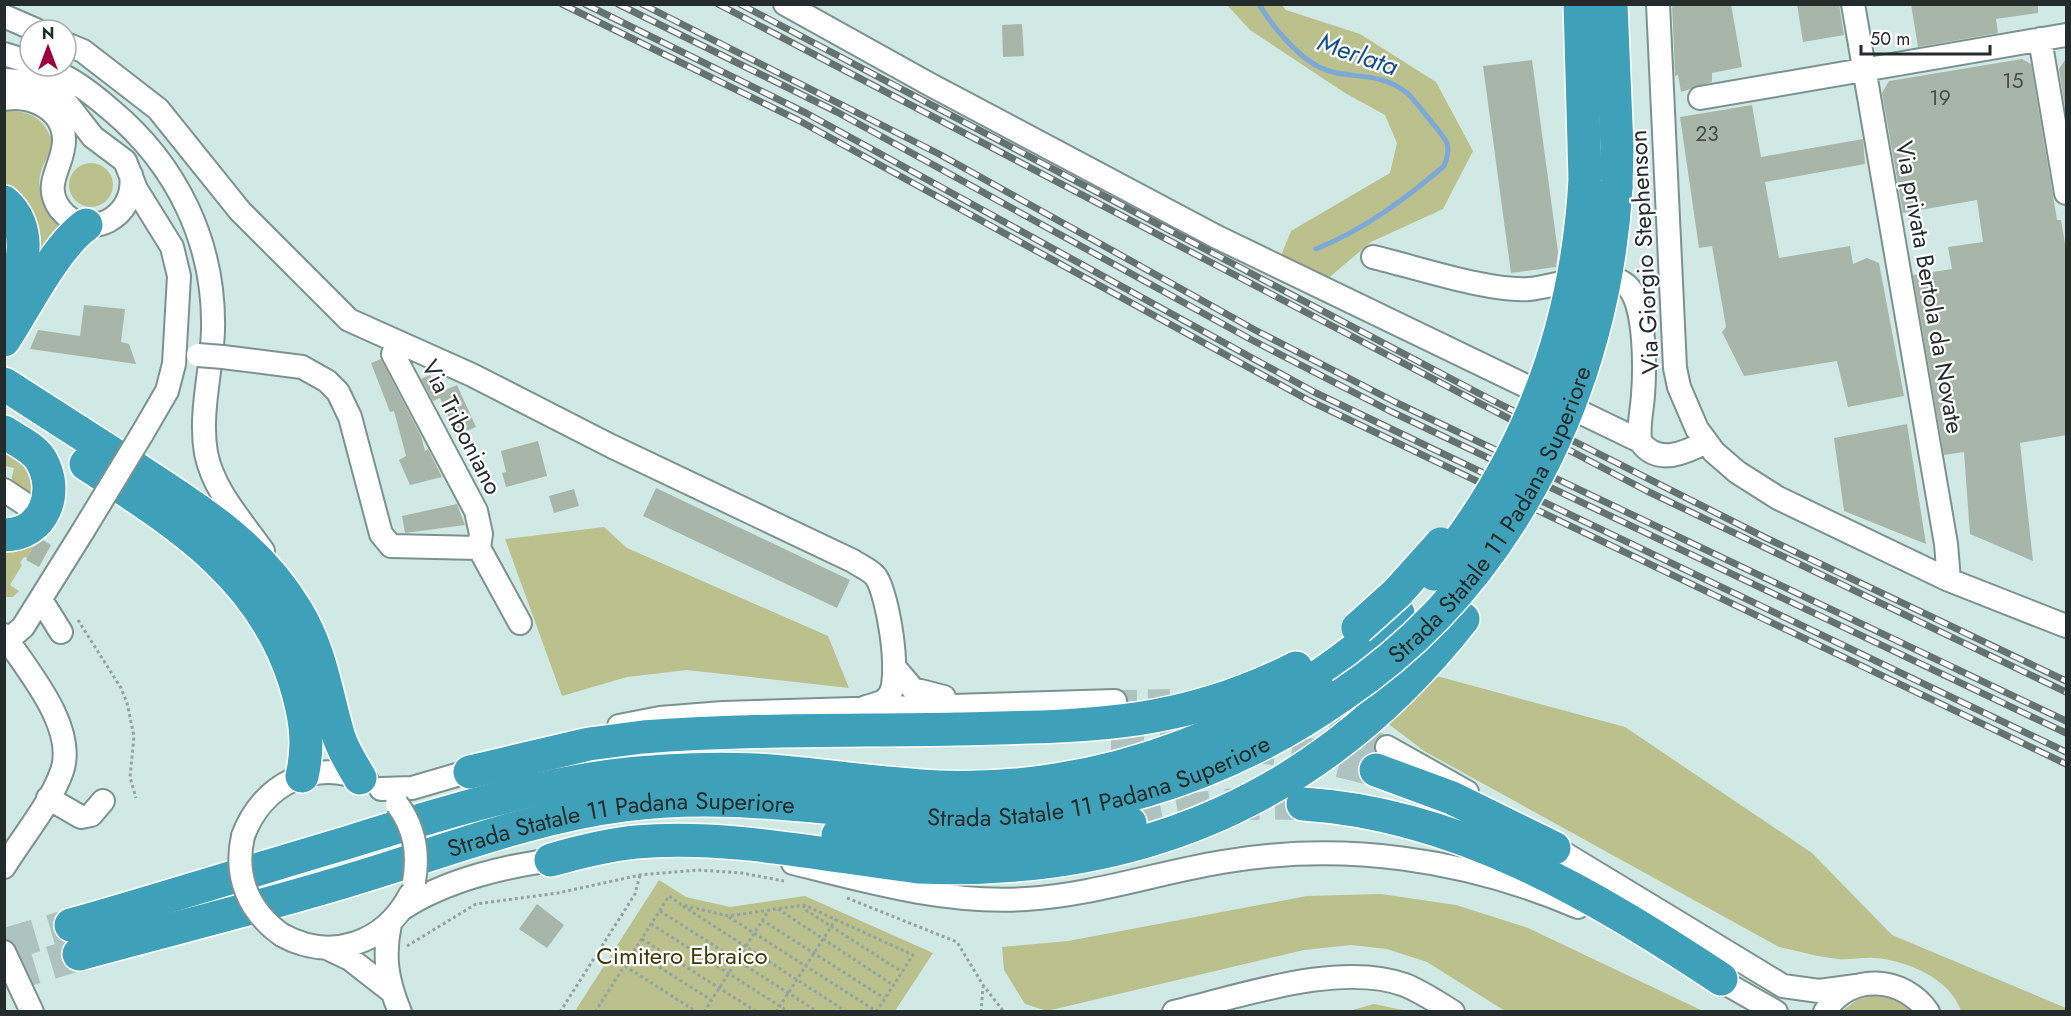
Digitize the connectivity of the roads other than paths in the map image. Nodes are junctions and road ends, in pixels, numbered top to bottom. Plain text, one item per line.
1 (785, 4) edge
2 (1580, 4) edge
3 (1611, 4) edge
4 (1658, 4) edge
5 (1853, 4) edge
6 (4, 16) edge
7 (18, 22) edge
8 (2067, 35) edge
9 (2040, 39) junction
10 (78, 49) edge
11 (1866, 71) junction
12 (66, 78) edge
13 (4, 80) edge
14 (1700, 98) dead end
15 (4, 99) edge
16 (104, 146) junction
17 (57, 164) junction
18 (131, 173) junction
19 (2067, 193) edge
20 (4, 202) edge
21 (100, 222) junction
22 (167, 237) junction
23 (1373, 257) dead end
24 (4, 292) edge
25 (4, 340) edge
26 (187, 354) junction
27 (393, 354) dead end
28 (4, 384) edge
29 (1557, 393) junction
30 (4, 410) edge
31 (4, 432) edge
32 (1640, 441) junction
33 (1706, 442) junction
34 (4, 490) edge
35 (43, 516) junction
36 (4, 535) edge
37 (479, 548) junction
38 (1949, 580) junction
39 (41, 600) junction
40 (296, 609) junction
41 (520, 623) dead end
42 (2067, 626) edge
43 (61, 632) dead end
44 (6, 637) edge
45 (896, 669) junction
46 (1115, 701) tunnel mouth
47 (1019, 704) junction
48 (866, 707) junction
49 (1111, 744) tunnel mouth
50 (1382, 759) tunnel mouth
51 (470, 772) junction
52 (302, 776) junction
53 (379, 790) junction
54 (48, 798) junction
55 (103, 801) dead end
56 (1303, 804) tunnel mouth
57 (450, 811) junction
58 (1130, 823) tunnel mouth
59 (1554, 848) joint
60 (550, 860) junction
61 (4, 867) edge
62 (352, 880) junction
63 (396, 916) junction
64 (329, 949) junction
65 (4, 952) edge
66 (1721, 980) junction
67 (1856, 986) junction
68 (395, 1001) edge
69 (32, 1011) edge
70 (1174, 1011) edge
71 (1453, 1011) edge
72 (1776, 1011) edge
73 (1826, 1011) edge
74 (1928, 1011) edge

1 - 32 street
2 - 29 highway, Strada Statale 11 Padana Superiore, bridge
3 - 29 highway, Strada Statale 11 Padana Superiore, bridge
4 - 33 street, Via Giorgio Stephenson
5 - 11 street, Via privata Bertola da Novate
6 - 7 street
8 - 9 street
9 - 11 street
9 - 19 street
10 - 45 street
11 - 14 street
11 - 38 street, Via privata Bertola da Novate
12 - 40 street
13 - 16 street
15 - 17 street
16 - 17 street
16 - 18 street
17 - 21 street
18 - 21 street
18 - 22 street
20 - 24 highway
21 - 22 street
21 - 25 highway
22 - 26 street
23 - 32 street
26 - 37 street, bridge
26 - 39 street, bridge
27 - 37 street, Via Triboniano
28 - 40 highway
29 - 51 highway, bridge
29 - 57 highway, Strada Statale 11 Padana Superiore, bridge
29 - 60 highway, bridge
29 - 62 highway, Strada Statale 11 Padana Superiore, bridge
30 - 52 highway
31 - 35 highway
32 - 33 street
33 - 38 street, Via Giorgio Stephenson
34 - 35 street
35 - 36 highway
37 - 41 street, Via Triboniano
38 - 42 street, Via Giorgio Stephenson
39 - 43 street
39 - 44 street
40 - 53 highway
44 - 54 street
45 - 47 street
45 - 48 street
46 - 47 street
47 - 48 street
48 - 51 street
49 - 57 highway
50 - 59 highway
51 - 53 street
52 - 53 street
52 - 64 street, bridge
53 - 63 street, bridge
54 - 55 street
54 - 61 street
56 - 66 highway
57 - 62 highway, Strada Statale 11 Padana Superiore
58 - 62 highway
59 - 67 street
60 - 63 street
60 - 66 street
63 - 64 street
63 - 68 street
64 - 68 street
65 - 69 street
66 - 72 street
67 - 73 street
67 - 74 street
70 - 71 street

